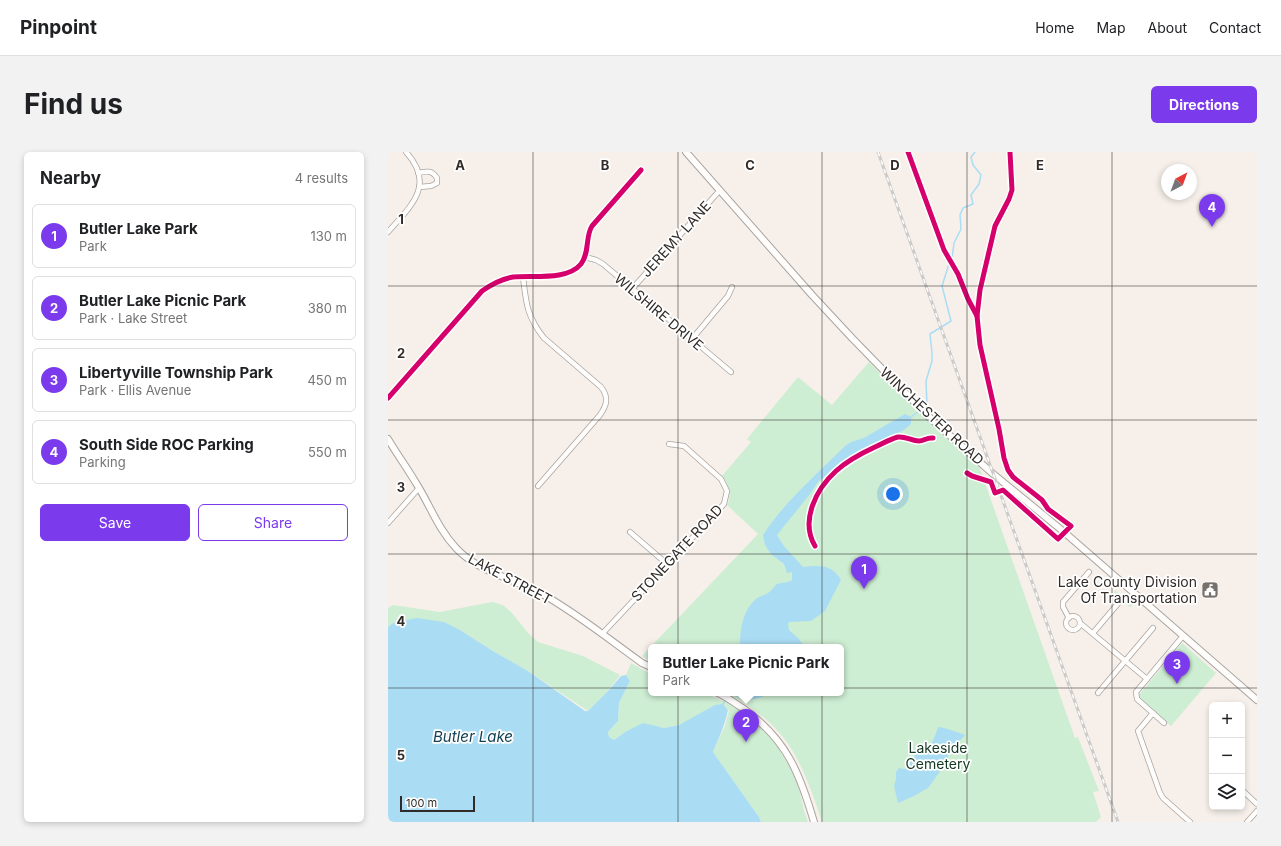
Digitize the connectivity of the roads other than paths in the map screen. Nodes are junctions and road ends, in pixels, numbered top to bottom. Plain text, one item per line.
1 (406, 152) edge
2 (686, 152) edge
3 (641, 170) dead end
4 (418, 173) junction
5 (419, 186) junction
6 (720, 190) junction
7 (388, 232) edge
8 (585, 257) junction
9 (523, 277) junction
10 (732, 287) dead end
11 (632, 289) junction
12 (692, 339) junction
13 (731, 372) dead end
14 (388, 398) edge
15 (388, 440) edge
16 (669, 444) dead end
17 (538, 486) dead end
18 (419, 488) junction
19 (388, 523) edge
20 (630, 532) dead end
21 (667, 564) junction
22 (1089, 572) dead end
23 (1122, 600) dead end
24 (1069, 618) junction
25 (1080, 623) junction
26 (1153, 628) dead end
27 (1093, 633) junction
28 (602, 634) junction
29 (1183, 636) junction
30 (1126, 661) junction
31 (648, 666) edge
32 (1147, 679) junction
33 (1098, 693) dead end
34 (723, 696) edge
35 (1257, 700) edge
36 (1153, 713) junction
37 (1164, 723) dead end
38 (1245, 793) edge
39 (1257, 804) edge
40 (1257, 811) edge
41 (814, 822) edge
42 (1190, 822) edge
43 (1248, 822) edge

1 - 4 street
2 - 6 main road, WINCHESTER ROAD
3 - 8 street
4 - 5 street
4 - 5 street
5 - 7 street
6 - 11 street, JEREMY LANE
6 - 29 main road, WINCHESTER ROAD
8 - 9 street
8 - 11 street, WILSHIRE DRIVE
9 - 14 street
9 - 17 street
10 - 12 street
11 - 12 street, WILSHIRE DRIVE
12 - 13 street, WILSHIRE DRIVE
15 - 18 main road, LAKE STREET
16 - 21 street, STONEGATE ROAD
18 - 19 street
18 - 28 main road, LAKE STREET
20 - 21 street
21 - 28 street, STONEGATE ROAD
22 - 24 street
23 - 27 street
24 - 25 street
24 - 25 street
25 - 27 street
26 - 30 street
27 - 30 street
28 - 31 main road, LAKE STREET
29 - 32 street
29 - 35 main road, WINCHESTER ROAD
30 - 32 street
30 - 33 street
32 - 36 street
34 - 41 main road
36 - 37 street
36 - 42 street
38 - 39 street
40 - 43 street

